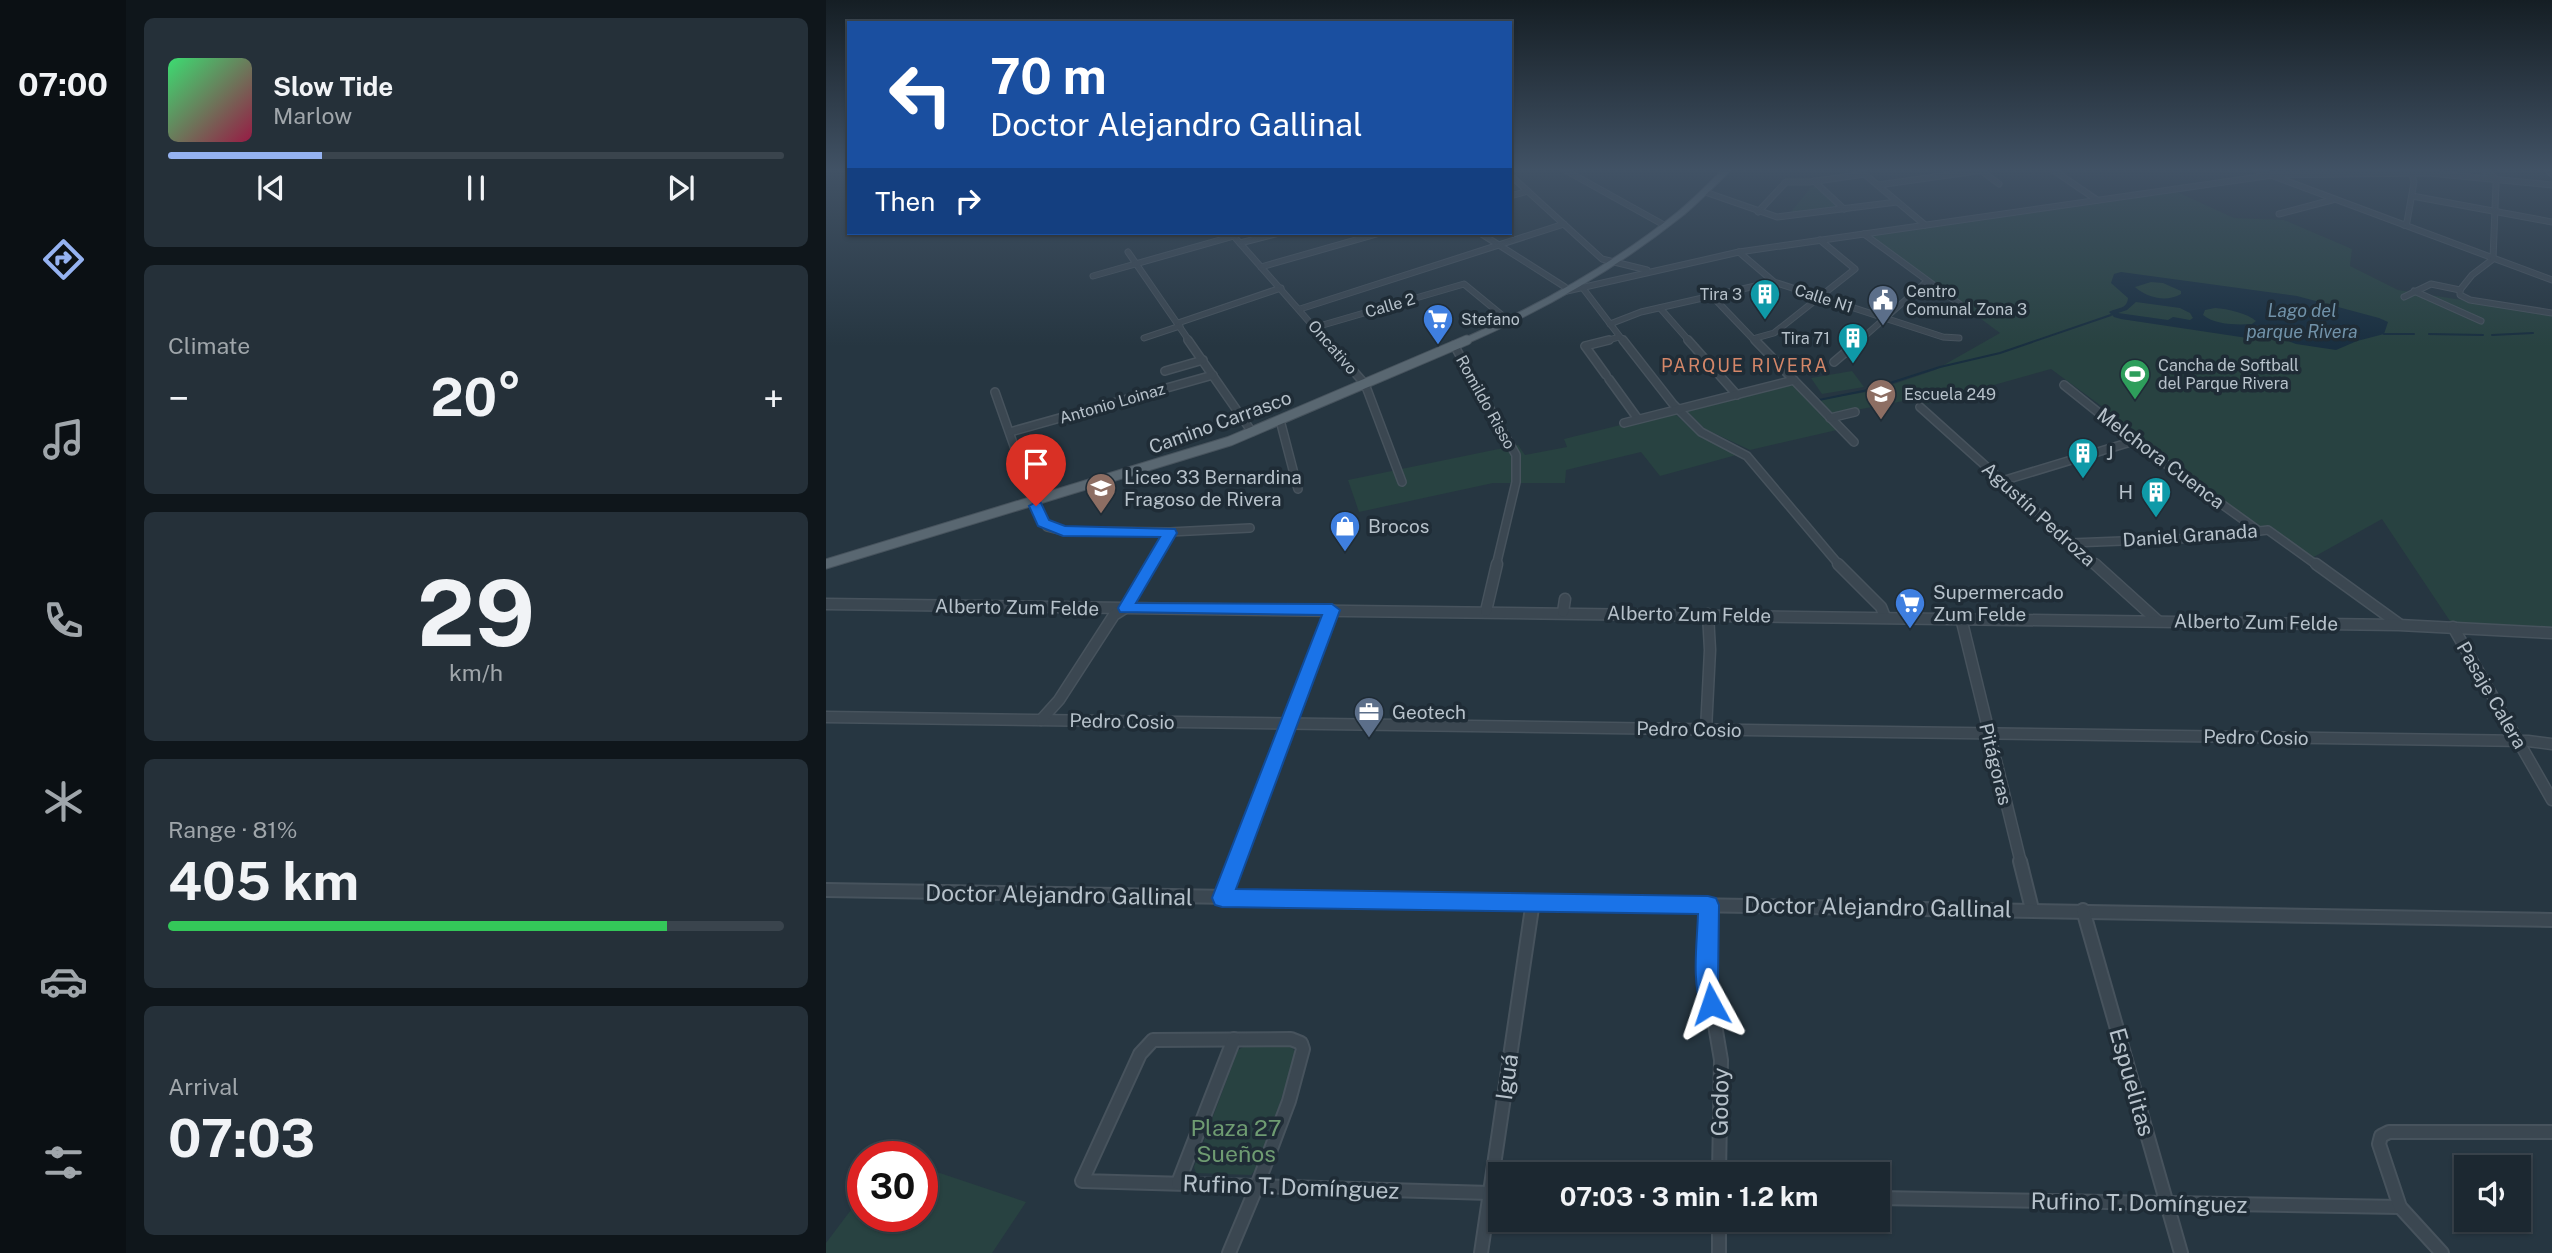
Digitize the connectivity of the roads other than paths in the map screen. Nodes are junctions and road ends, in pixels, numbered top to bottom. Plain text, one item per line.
1 (1550, 228) edge
2 (1569, 228) edge
3 (1659, 228) edge
4 (1901, 228) edge
5 (2413, 228) edge
6 (2494, 228) edge
7 (1864, 234) junction
8 (1229, 235) edge
9 (1233, 235) edge
10 (1271, 235) edge
11 (1373, 235) edge
12 (1483, 235) edge
13 (1820, 240) junction
14 (1240, 243) junction
15 (1498, 245) junction
16 (1128, 252) dead end
17 (1739, 252) junction
18 (2493, 258) junction
19 (1609, 261) junction
20 (1136, 264) junction
21 (1261, 267) junction
22 (1627, 267) junction
23 (1593, 269) junction
24 (1655, 270) junction
25 (1093, 276) dead end
26 (1627, 277) junction
27 (2552, 279) edge
28 (1773, 282) junction
29 (1926, 282) dead end
30 (1583, 284) junction
31 (1281, 288) junction
32 (1566, 289) junction
33 (2460, 290) junction
34 (2414, 291) junction
35 (1711, 295) junction
36 (1819, 297) junction
37 (2404, 297) dead end
38 (1660, 308) junction
39 (1965, 308) dead end
40 (1300, 309) junction
41 (2552, 313) edge
42 (1885, 318) junction
43 (1509, 321) junction
44 (2481, 321) dead end
45 (1610, 324) junction
46 (1179, 325) junction
47 (1315, 327) junction
48 (1619, 337) junction
49 (1144, 338) dead end
50 (1756, 338) junction
51 (1959, 338) dead end
52 (1454, 345) junction
53 (1203, 360) junction
54 (1834, 362) dead end
55 (1165, 372) dead end
56 (1213, 375) junction
57 (1794, 380) junction
58 (1365, 384) junction
59 (2064, 385) dead end
60 (995, 392) dead end
61 (1737, 394) junction
62 (1920, 407) dead end
63 (1678, 409) junction
64 (1855, 412) dead end
65 (1830, 418) junction
66 (1638, 419) junction
67 (1280, 420) junction
68 (1624, 423) dead end
69 (1010, 432) junction
70 (1252, 432) junction
71 (2134, 441) junction
72 (1854, 442) dead end
73 (1516, 459) joint
74 (2002, 481) junction
75 (1402, 482) dead end
76 (1513, 485) joint
77 (1298, 489) dead end
78 (1034, 501) junction
79 (1250, 528) dead end
80 (2263, 530) junction
81 (1170, 533) junction
82 (2071, 543) junction
83 (826, 564) edge
84 (1565, 599) dead end
85 (826, 604) edge
86 (1125, 608) junction
87 (1332, 610) junction
88 (1486, 611) junction
89 (1563, 612) junction
90 (1708, 614) junction
91 (1885, 617) junction
92 (1961, 618) junction
93 (2158, 621) junction
94 (2399, 625) junction
95 (2453, 627) junction
96 (2552, 633) edge
97 (826, 717) edge
98 (1041, 720) junction
99 (1289, 724) junction
100 (1706, 730) junction
101 (1988, 733) junction
102 (2518, 741) junction
103 (2552, 744) edge
104 (2552, 800) edge
105 (826, 890) edge
106 (1222, 898) junction
107 (1533, 901) junction
108 (1708, 905) junction
109 (2032, 909) junction
110 (2082, 910) junction
111 (2552, 920) edge
112 (1234, 1039) junction
113 (2548, 1134) edge
114 (1499, 1162) edge
115 (1719, 1162) edge
116 (1178, 1184) junction
117 (1256, 1187) junction
118 (1488, 1191) edge
119 (1890, 1198) edge
120 (2167, 1203) junction
121 (2400, 1207) junction
122 (1488, 1222) edge
123 (1719, 1232) edge
124 (1228, 1253) edge
125 (1481, 1253) edge
126 (1719, 1253) edge
127 (2181, 1253) edge
128 (2442, 1253) edge

1 - 15 street
2 - 19 street
3 - 19 main road, Camino Carrasco
4 - 7 street
5 - 18 street
6 - 18 street
7 - 13 street
7 - 39 street
8 - 20 street
9 - 14 street, Oncativo
10 - 14 street
11 - 21 street
12 - 15 street
13 - 17 street
13 - 36 street
14 - 21 street, Oncativo
15 - 32 street
15 - 40 street
16 - 20 street
17 - 24 street
17 - 28 street, Calle N1
18 - 27 street
18 - 33 street
19 - 22 street
19 - 23 main road, Camino Carrasco
19 - 30 main road, Camino Carrasco
20 - 25 street
20 - 46 street
21 - 31 street, Oncativo
22 - 24 street
22 - 26 street
23 - 30 street, Camino Carrasco
23 - 32 main road, Camino Carrasco
24 - 26 street
26 - 30 street
28 - 35 street
28 - 36 street, Calle N1
29 - 42 street
30 - 32 main road, Camino Carrasco
30 - 45 street
31 - 40 street, Oncativo
31 - 46 street
32 - 43 main road, Camino Carrasco
33 - 34 street
33 - 41 street
34 - 37 street
34 - 44 street
35 - 38 street
35 - 50 street
36 - 42 street, Calle N1
36 - 50 street
38 - 45 street
38 - 61 street
40 - 47 street, Oncativo
42 - 51 street, Calle N1
42 - 54 street
43 - 47 street, Calle 2
43 - 52 main road, Camino Carrasco
45 - 48 street
46 - 49 street
46 - 53 street
47 - 58 street, Oncativo
48 - 63 street
48 - 66 street
50 - 57 street
52 - 58 main road, Camino Carrasco
52 - 73 street, Romildo Risso
53 - 55 street
53 - 56 street
56 - 69 street, Antonio Loinaz
56 - 70 street
57 - 61 street
57 - 65 street
58 - 67 main road, Camino Carrasco
58 - 75 street, Oncativo
59 - 71 street, Melchora Cuenca
60 - 69 street
61 - 63 street
62 - 74 street, Agustín Pedroza
63 - 66 street
63 - 91 street
64 - 65 street
65 - 72 street
66 - 68 street
67 - 70 main road, Camino Carrasco
67 - 77 street
69 - 78 street
70 - 78 main road, Camino Carrasco
71 - 74 street
71 - 80 street, Melchora Cuenca
73 - 76 street
74 - 82 street, Agustín Pedroza
76 - 88 street
78 - 81 street
78 - 83 main road, Camino Carrasco
79 - 81 street
80 - 82 street, Daniel Granada
80 - 94 street, Melchora Cuenca
81 - 86 street
82 - 93 street, Agustín Pedroza
84 - 89 street
85 - 86 street, Alberto Zum Felde
86 - 87 street, Alberto Zum Felde
86 - 98 street
87 - 88 street, Alberto Zum Felde
87 - 99 street
88 - 89 street, Alberto Zum Felde
89 - 90 street, Alberto Zum Felde
90 - 91 street, Alberto Zum Felde
90 - 100 street
91 - 92 street, Alberto Zum Felde
92 - 93 street, Alberto Zum Felde
92 - 101 street, Pitágoras
93 - 94 street, Alberto Zum Felde
94 - 95 street, Alberto Zum Felde
95 - 96 street, Alberto Zum Felde
95 - 102 street, Pasaje Calera
97 - 98 street, Pedro Cosio
98 - 99 street, Pedro Cosio
99 - 100 street, Pedro Cosio
99 - 106 street
100 - 101 street, Pedro Cosio
101 - 102 street, Pedro Cosio
101 - 109 street, Pitágoras
102 - 103 street, Pedro Cosio
102 - 104 street, Pasaje Calera
105 - 106 street, Doctor Alejandro Gallinal
106 - 107 street, Doctor Alejandro Gallinal
107 - 108 street, Doctor Alejandro Gallinal
107 - 114 street, Iguá
108 - 109 street, Doctor Alejandro Gallinal
108 - 115 street, Godoy
109 - 110 street, Doctor Alejandro Gallinal
110 - 111 street, Doctor Alejandro Gallinal
110 - 120 street, Espuelitas
112 - 116 street
112 - 116 street, Rufino T. Domínguez
112 - 117 street
113 - 121 street
116 - 117 street, Rufino T. Domínguez
117 - 118 street, Rufino T. Domínguez
117 - 124 street
119 - 120 street, Rufino T. Domínguez
120 - 121 street, Rufino T. Domínguez
120 - 127 street, Espuelitas
121 - 128 street
122 - 125 street, Iguá
123 - 126 street

